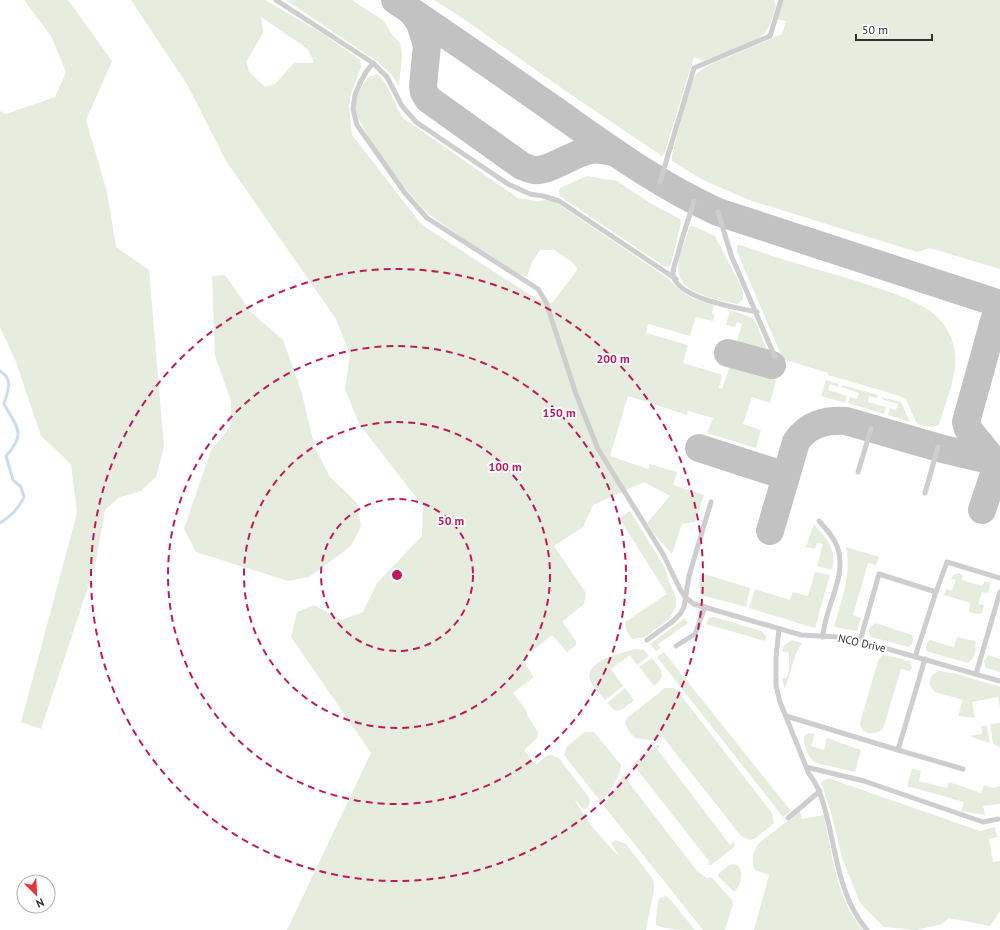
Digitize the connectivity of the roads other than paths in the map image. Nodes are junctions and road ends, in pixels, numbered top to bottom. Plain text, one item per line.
1 (276, 0) edge
2 (781, 0) edge
3 (373, 63) junction
4 (660, 182) dead end
5 (694, 201) dead end
6 (718, 212) dead end
7 (676, 279) junction
8 (756, 312) junction
9 (775, 357) dead end
10 (871, 429) dead end
11 (938, 447) dead end
12 (858, 472) dead end
13 (925, 493) dead end
14 (711, 502) dead end
15 (819, 520) dead end
16 (1000, 578) edge
17 (936, 592) junction
18 (1000, 592) edge
19 (686, 598) junction
20 (702, 606) junction
21 (779, 629) junction
22 (823, 636) junction
23 (648, 640) dead end
24 (860, 641) junction
25 (676, 646) dead end
26 (915, 656) junction
27 (925, 659) junction
28 (976, 674) junction
29 (1000, 681) edge
30 (786, 716) junction
31 (898, 750) junction
32 (806, 767) junction
33 (963, 770) dead end
34 (820, 791) junction
35 (788, 818) dead end
36 (998, 819) dead end
37 (867, 930) edge

1 - 3 lane
2 - 4 lane
3 - 7 lane
3 - 19 lane
5 - 7 lane
6 - 8 lane
7 - 8 lane
8 - 9 lane
10 - 12 lane
11 - 13 lane
14 - 19 lane
15 - 22 lane
16 - 17 lane
17 - 24 lane
17 - 26 lane
18 - 28 lane
19 - 20 lane, NCO Drive
19 - 23 lane
20 - 21 lane, NCO Drive
20 - 25 lane
21 - 22 lane, NCO Drive
21 - 30 lane
22 - 24 lane, NCO Drive
24 - 26 lane, NCO Drive
26 - 27 lane, NCO Drive
27 - 28 lane, NCO Drive
27 - 31 lane
28 - 29 lane, NCO Drive
30 - 31 lane
30 - 32 lane
31 - 33 lane
32 - 34 lane
32 - 36 lane
34 - 35 lane
34 - 37 lane

